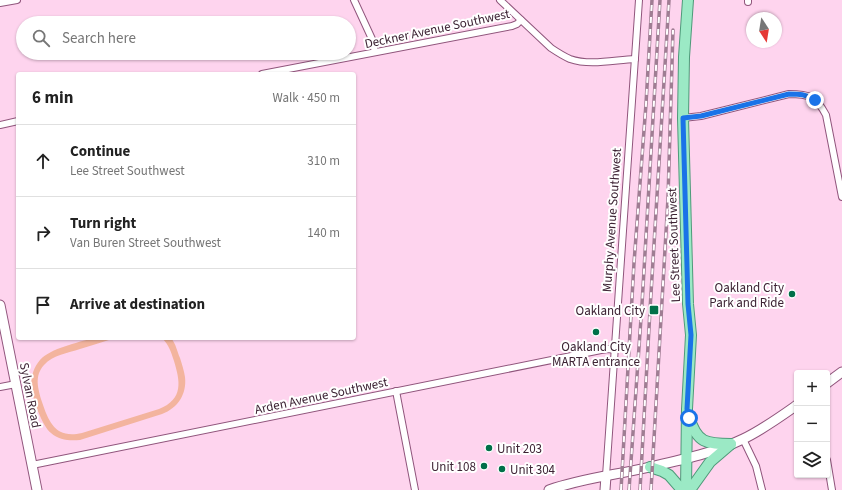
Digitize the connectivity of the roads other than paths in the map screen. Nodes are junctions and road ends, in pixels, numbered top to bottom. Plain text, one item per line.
1 (17, 0) edge
2 (354, 0) edge
3 (639, 0) edge
4 (688, 0) edge
5 (504, 1) edge
6 (0, 3) edge
7 (521, 20) junction
8 (375, 52) junction
9 (356, 56) edge
10 (635, 58) junction
11 (334, 60) edge
12 (272, 72) edge
13 (683, 118) junction
14 (16, 121) edge
15 (0, 125) edge
16 (842, 197) edge
17 (0, 305) edge
18 (616, 350) junction
19 (842, 372) edge
20 (830, 381) edge
21 (16, 384) junction
22 (0, 387) edge
23 (396, 391) junction
24 (796, 406) edge
25 (687, 409) junction
26 (743, 439) junction
27 (730, 444) junction
28 (686, 458) junction
29 (32, 465) junction
30 (650, 467) junction
31 (606, 476) junction
32 (830, 478) edge
33 (37, 490) edge
34 (415, 490) edge
35 (549, 490) edge
36 (606, 490) edge
37 (682, 490) edge
38 (686, 490) edge
39 (690, 490) edge
40 (762, 490) edge
41 (832, 490) edge

1 - 6 street
2 - 8 street
3 - 10 street, Murphy Avenue Southwest
4 - 13 main road, Lee Street Southwest
5 - 7 street
7 - 8 street, Deckner Avenue Southwest
7 - 10 street
8 - 9 street, Deckner Avenue Southwest
10 - 18 street, Murphy Avenue Southwest
11 - 12 street, Deckner Avenue Southwest
13 - 16 street
13 - 25 main road, Lee Street Southwest
14 - 15 street
17 - 21 main road, Sylvan Road
18 - 23 street, Arden Avenue Southwest
18 - 31 street, Murphy Avenue Southwest
19 - 20 main road
21 - 22 street
21 - 29 main road, Sylvan Road
23 - 29 street, Arden Avenue Southwest
23 - 34 street
24 - 26 main road
25 - 27 main road
25 - 28 main road, Lee Street Southwest
26 - 27 main road
26 - 40 street
27 - 28 main road
27 - 39 main road
28 - 30 main road
28 - 38 main road, Lee Street Southwest
29 - 33 main road, Sylvan Road
30 - 31 main road
30 - 37 main road
31 - 35 main road
31 - 36 main road, Murphy Avenue Southwest
32 - 41 street

